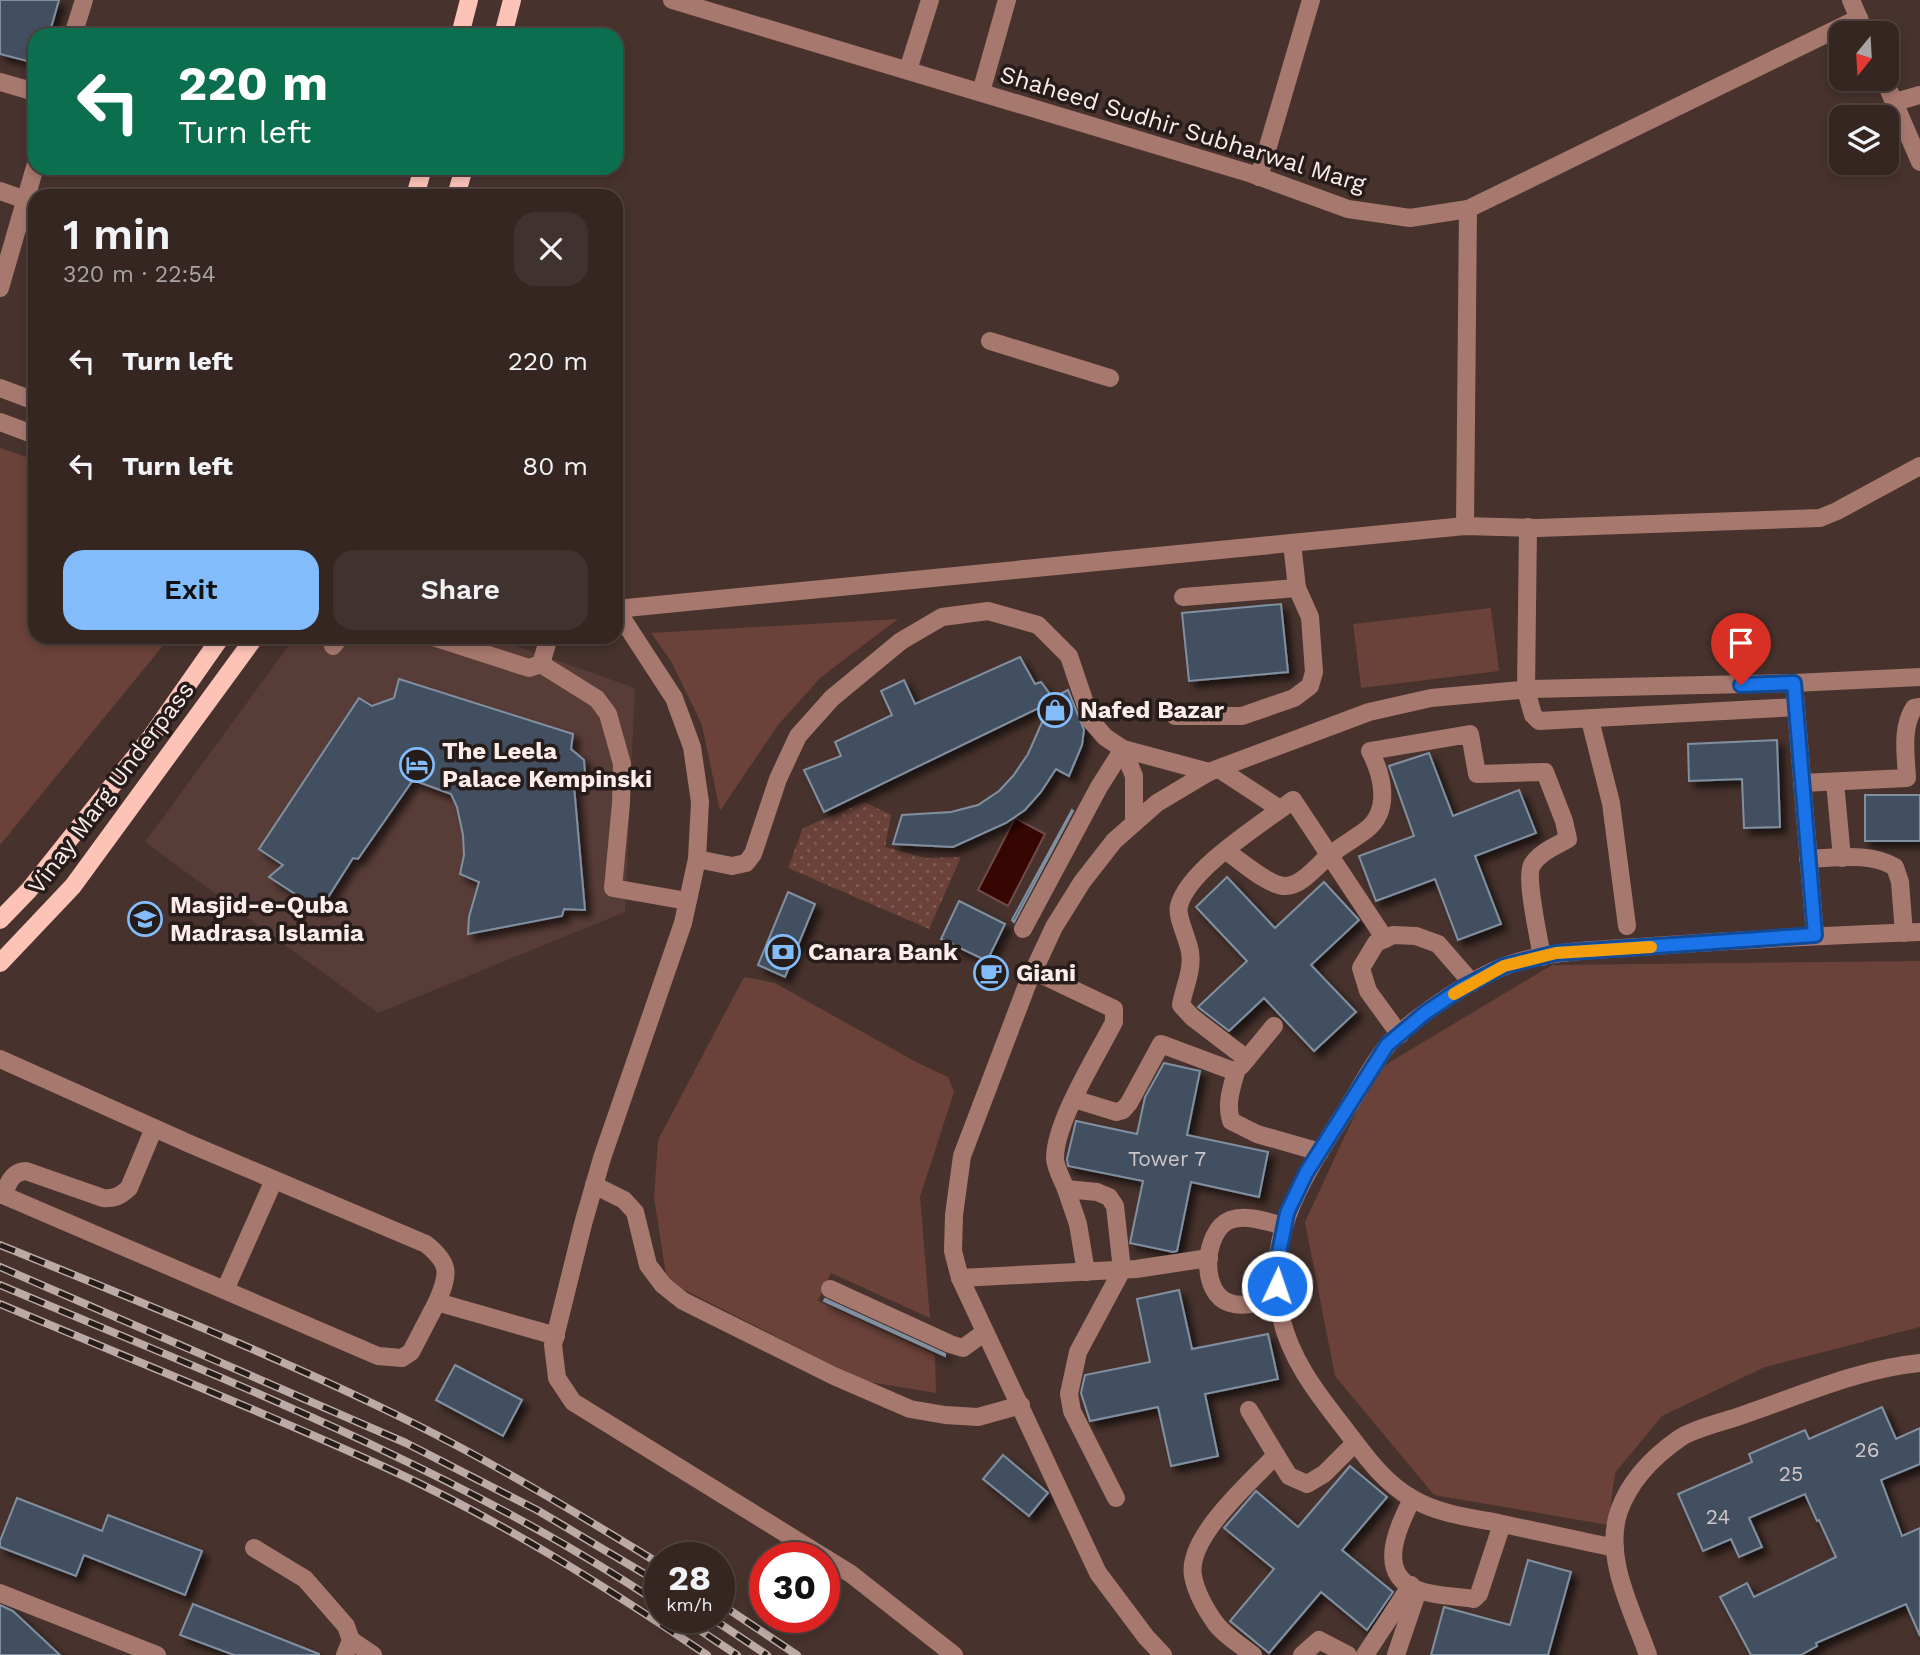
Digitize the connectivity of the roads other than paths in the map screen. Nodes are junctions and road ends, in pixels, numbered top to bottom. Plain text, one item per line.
1 (83, 0) edge
2 (469, 0) edge
3 (512, 0) edge
4 (672, 0) edge
5 (930, 0) edge
6 (1007, 0) edge
7 (1311, 0) edge
8 (1851, 0) edge
9 (1860, 21) edge
10 (76, 28) edge
11 (462, 28) edge
12 (505, 28) edge
13 (1829, 41) edge
14 (908, 70) junction
15 (0, 82) edge
16 (28, 90) edge
17 (1890, 91) edge
18 (981, 92) junction
19 (1920, 95) edge
20 (1895, 102) junction
21 (1920, 162) edge
22 (1259, 177) junction
23 (0, 191) edge
24 (28, 193) edge
25 (26, 200) junction
26 (1468, 209) junction
27 (0, 288) edge
28 (990, 341) dead end
29 (1110, 378) dead end
30 (0, 388) edge
31 (28, 398) edge
32 (0, 422) edge
33 (28, 432) edge
34 (1920, 466) edge
35 (1465, 527) junction
36 (1528, 527) junction
37 (1292, 543) junction
38 (1297, 588) junction
39 (1183, 597) dead end
40 (623, 608) edge
41 (623, 620) edge
42 (216, 644) edge
43 (250, 644) edge
44 (455, 644) edge
45 (547, 644) edge
46 (541, 664) junction
47 (1920, 677) edge
48 (1794, 683) junction
49 (1526, 690) junction
50 (1796, 708) junction
51 (1920, 708) edge
52 (1175, 716) dead end
53 (1590, 720) junction
54 (1122, 749) junction
55 (1214, 771) junction
56 (1835, 782) junction
57 (1802, 783) junction
58 (1280, 809) junction
59 (1134, 823) junction
60 (1226, 851) junction
61 (1329, 855) junction
62 (1842, 858) junction
63 (697, 859) junction
64 (1808, 859) junction
65 (687, 901) junction
66 (0, 920) edge
67 (1628, 926) dead end
68 (1023, 929) dead end
69 (1912, 932) edge
70 (1815, 935) junction
71 (1385, 939) junction
72 (1542, 957) junction
73 (0, 963) edge
74 (1034, 971) junction
75 (1472, 983) junction
76 (1274, 1026) dead end
77 (1400, 1035) junction
78 (0, 1059) edge
79 (1242, 1066) junction
80 (1074, 1099) junction
81 (154, 1128) junction
82 (1320, 1152) junction
83 (274, 1181) junction
84 (594, 1185) junction
85 (1066, 1188) junction
86 (2, 1194) edge
87 (1284, 1226) junction
88 (1209, 1258) junction
89 (1122, 1270) junction
90 (1086, 1272) junction
91 (960, 1278) junction
92 (830, 1289) dead end
93 (225, 1290) junction
94 (1279, 1298) junction
95 (437, 1302) junction
96 (985, 1332) junction
97 (556, 1336) junction
98 (1920, 1363) edge
99 (1021, 1405) junction
100 (1250, 1410) dead end
101 (1355, 1443) junction
102 (1276, 1455) junction
103 (1116, 1498) dead end
104 (1412, 1499) junction
105 (1502, 1524) junction
106 (254, 1548) dead end
107 (1615, 1548) junction
108 (1414, 1588) junction
109 (0, 1593) edge
110 (348, 1648) edge
111 (157, 1655) edge
112 (373, 1655) edge
113 (954, 1655) edge
114 (1163, 1655) edge
115 (1253, 1655) edge
116 (1302, 1655) edge
117 (1348, 1655) edge
118 (1365, 1655) edge
119 (1396, 1655) edge
120 (1648, 1655) edge

1 - 10 street
2 - 11 main road
3 - 12 main road
4 - 14 street, Shaheed Sudhir Subharwal Marg
5 - 14 street
6 - 18 street
7 - 22 street
8 - 9 street
13 - 26 street, Shaheed Sudhir Subharwal Marg
14 - 18 street, Shaheed Sudhir Subharwal Marg
15 - 16 street
17 - 20 street
18 - 22 street, Shaheed Sudhir Subharwal Marg
19 - 20 street
20 - 21 street
22 - 26 street, Shaheed Sudhir Subharwal Marg
23 - 25 street
24 - 25 street
25 - 27 street
26 - 35 street
28 - 29 street
30 - 31 street
32 - 33 street
34 - 36 street
35 - 36 street
35 - 37 street
36 - 49 street
37 - 38 street
37 - 40 street
38 - 39 street
38 - 52 street
41 - 63 street
42 - 66 main road, Vinay Marg Underpass
43 - 73 main road, Vinay Marg Underpass
44 - 46 street
45 - 46 street
46 - 65 street
47 - 48 street
48 - 49 street
48 - 50 street
49 - 53 street
49 - 55 street
50 - 53 street
50 - 57 street
51 - 56 street
53 - 67 street
54 - 55 street
54 - 59 street
54 - 63 street
54 - 68 street
55 - 58 street
55 - 59 street
56 - 57 street
56 - 62 street
57 - 64 street
58 - 60 street
58 - 61 street
59 - 74 street
60 - 61 street
60 - 79 street
61 - 71 street
61 - 72 street
62 - 64 street
62 - 69 street
63 - 65 street
64 - 70 street
65 - 84 street
69 - 70 street
70 - 72 street
71 - 75 street
71 - 77 street
72 - 75 street
74 - 80 street
74 - 91 street
75 - 77 street
76 - 79 street
77 - 82 street
78 - 81 street
79 - 80 street
79 - 82 street
80 - 85 street
81 - 83 street
81 - 86 street
82 - 87 street
83 - 93 street
83 - 95 street
84 - 97 street
84 - 99 street
85 - 89 street
85 - 90 street
86 - 93 street
87 - 88 street
87 - 94 street
88 - 89 street
88 - 94 street
89 - 90 street
89 - 103 street
90 - 91 street
91 - 96 street
92 - 96 street
93 - 95 street
94 - 101 street
95 - 97 street
96 - 99 street
97 - 113 street
98 - 107 street
99 - 114 street
100 - 102 street
101 - 102 street
101 - 104 street
102 - 115 street
104 - 105 street
104 - 108 street
105 - 107 street
105 - 108 street
106 - 110 street
107 - 120 street
108 - 118 street
108 - 119 street
109 - 111 street
110 - 112 street
116 - 117 street

